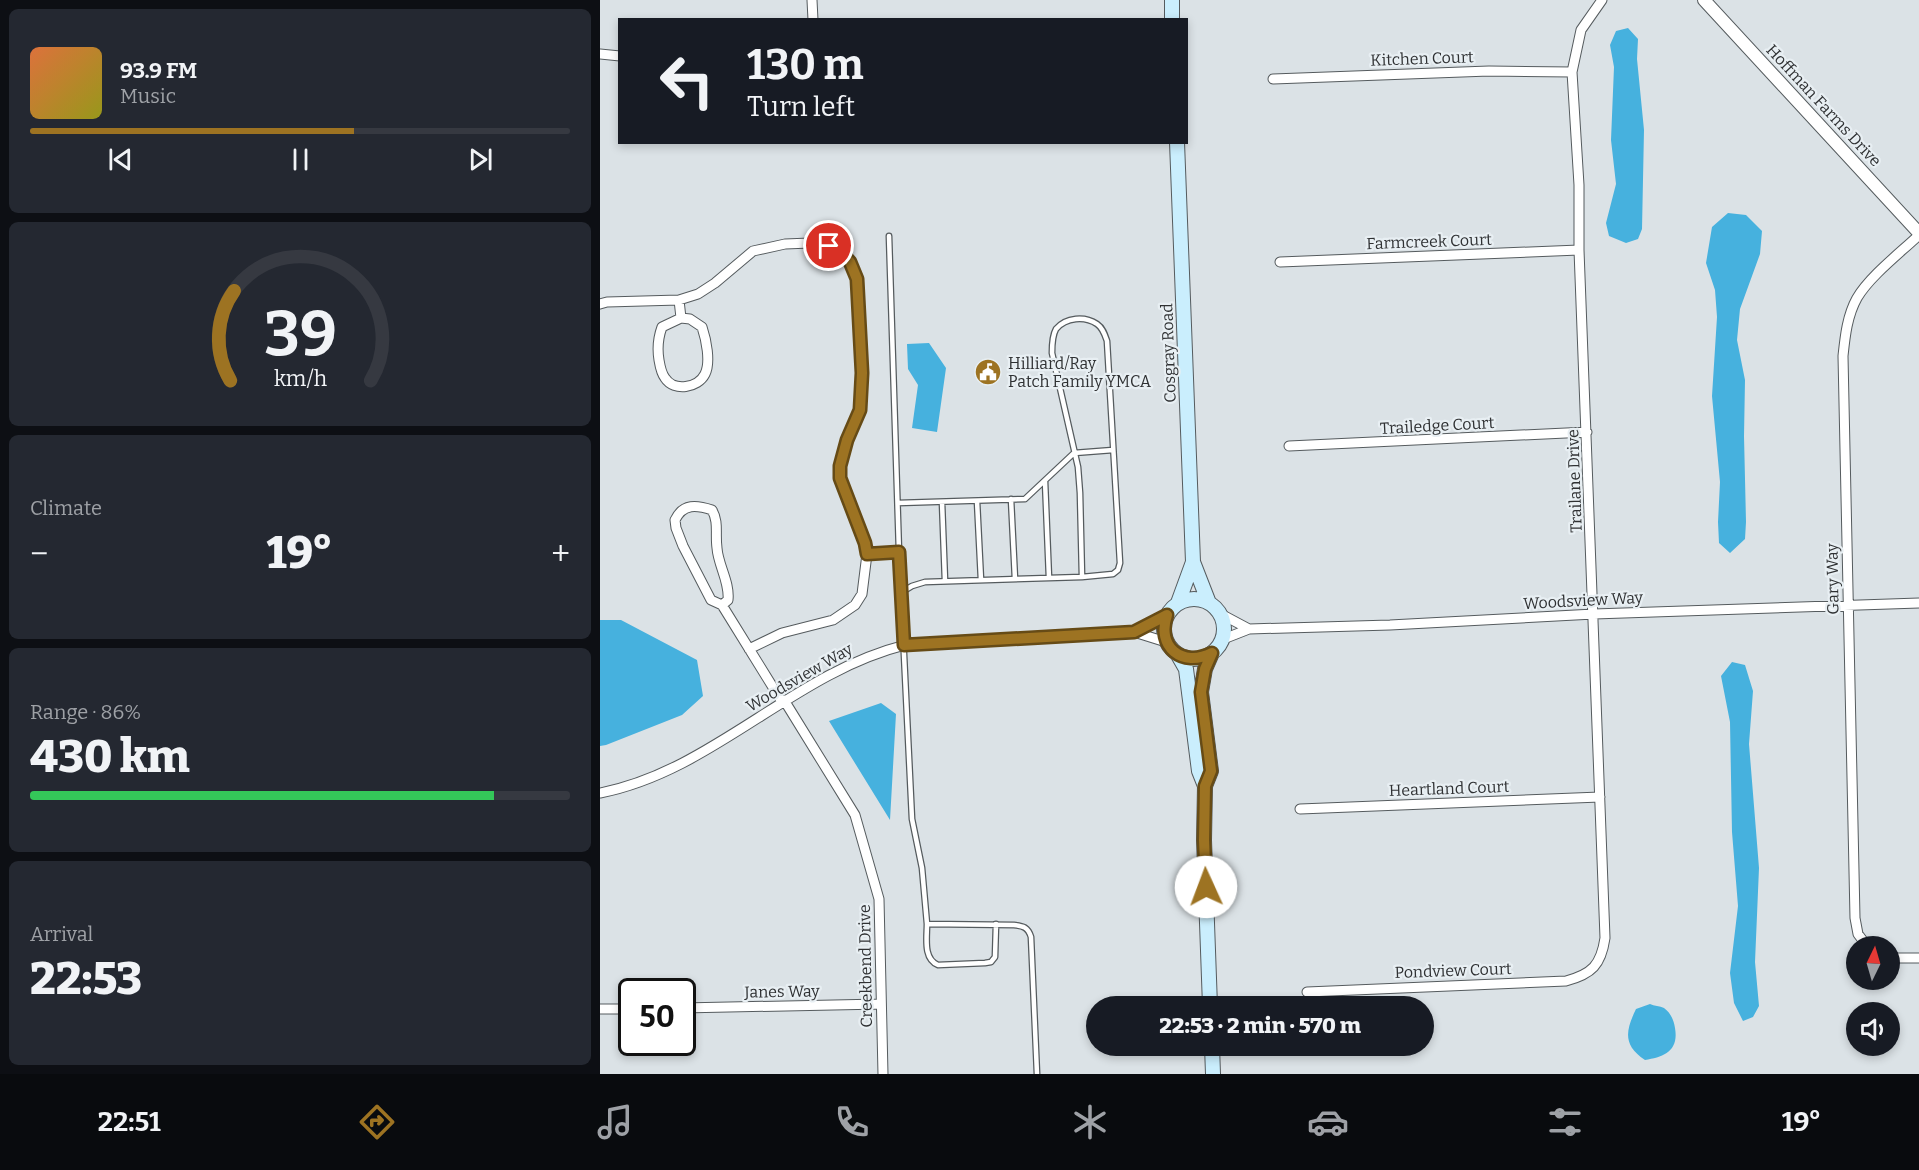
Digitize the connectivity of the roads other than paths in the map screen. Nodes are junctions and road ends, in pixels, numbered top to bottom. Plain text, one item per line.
1 (812, 0) edge
2 (1172, 0) edge
3 (1602, 0) edge
4 (1704, 0) edge
5 (813, 18) edge
6 (1172, 18) edge
7 (600, 54) edge
8 (618, 56) edge
9 (1572, 72) junction
10 (1273, 79) dead end
11 (1177, 144) edge
12 (1919, 234) edge
13 (889, 236) dead end
14 (1580, 250) junction
15 (1280, 261) dead end
16 (679, 300) junction
17 (600, 304) edge
18 (681, 318) junction
19 (1587, 432) junction
20 (1288, 446) dead end
21 (1113, 450) junction
22 (1074, 453) junction
23 (1045, 481) junction
24 (1011, 499) junction
25 (977, 501) junction
26 (942, 502) junction
27 (898, 503) junction
28 (899, 552) junction
29 (867, 554) junction
30 (1193, 561) junction
31 (1082, 577) junction
32 (1048, 578) junction
33 (1015, 579) junction
34 (981, 580) junction
35 (945, 581) junction
36 (902, 592) junction
37 (1178, 603) junction
38 (1919, 603) edge
39 (722, 605) junction
40 (1848, 605) junction
41 (1214, 608) junction
42 (1594, 614) junction
43 (1167, 615) junction
44 (1249, 628) junction
45 (1134, 632) junction
46 (1221, 640) junction
47 (1166, 642) junction
48 (904, 645) junction
49 (749, 648) junction
50 (1212, 653) junction
51 (1178, 655) junction
52 (783, 701) junction
53 (1205, 786) junction
54 (600, 793) edge
55 (1600, 797) junction
56 (1300, 809) dead end
57 (927, 924) junction
58 (996, 924) junction
59 (1860, 936) edge
60 (1900, 957) edge
61 (1919, 958) edge
62 (1596, 966) joint
63 (1307, 992) dead end
64 (1210, 996) edge
65 (881, 1004) junction
66 (696, 1008) edge
67 (600, 1009) edge
68 (618, 1009) edge
69 (1212, 1056) edge
70 (883, 1074) edge
71 (1037, 1074) edge
72 (1213, 1074) edge

1 - 5 street
2 - 6 main road
3 - 9 street, Trailane Drive
4 - 12 street, Hoffman Farms Drive
7 - 8 street
9 - 10 street, Kitchen Court
9 - 14 street, Trailane Drive
11 - 30 main road, Cosgray Road
12 - 40 street, Gary Way
13 - 27 lane
14 - 15 street, Farmcreek Court
14 - 19 street, Trailane Drive
16 - 17 street
16 - 18 street
16 - 29 street
18 - 18 street
19 - 20 street, Trailedge Court
19 - 42 street, Trailane Drive
21 - 22 lane
21 - 22 lane
21 - 31 lane
22 - 23 lane
22 - 31 lane
23 - 24 lane
23 - 32 lane
24 - 25 lane
24 - 33 lane
25 - 26 lane
25 - 34 lane
26 - 27 lane
26 - 35 lane
27 - 28 lane
28 - 29 lane
28 - 36 lane
29 - 49 street
30 - 37 main road, Cosgray Road
30 - 41 main road, Cosgray Road
31 - 32 lane
32 - 33 lane
33 - 34 lane
34 - 35 lane
35 - 36 lane
36 - 48 lane
37 - 41 main road
37 - 43 main road
38 - 40 street, Woodsview Way
39 - 39 street, Creekbend Drive
39 - 49 street, Creekbend Drive
40 - 42 street, Woodsview Way
40 - 59 street, Gary Way
41 - 44 street, Woodsview Way
41 - 46 main road
42 - 44 street, Woodsview Way
42 - 55 street, Trailane Drive
43 - 45 street, Woodsview Way
43 - 47 main road
44 - 46 street, Woodsview Way
45 - 47 street, Woodsview Way
45 - 48 street, Woodsview Way
46 - 50 main road
47 - 51 main road
48 - 52 street, Woodsview Way
48 - 57 lane
49 - 52 street, Creekbend Drive
50 - 51 main road
50 - 53 main road
51 - 53 main road
52 - 54 street, Woodsview Way
52 - 65 street, Creekbend Drive
53 - 64 main road
55 - 56 street, Heartland Court
55 - 62 street, Trailane Drive
57 - 58 lane
57 - 58 lane
58 - 71 lane
60 - 61 street
62 - 63 street, Pondview Court
65 - 66 street, Janes Way
65 - 70 street, Creekbend Drive
67 - 68 street
69 - 72 main road

